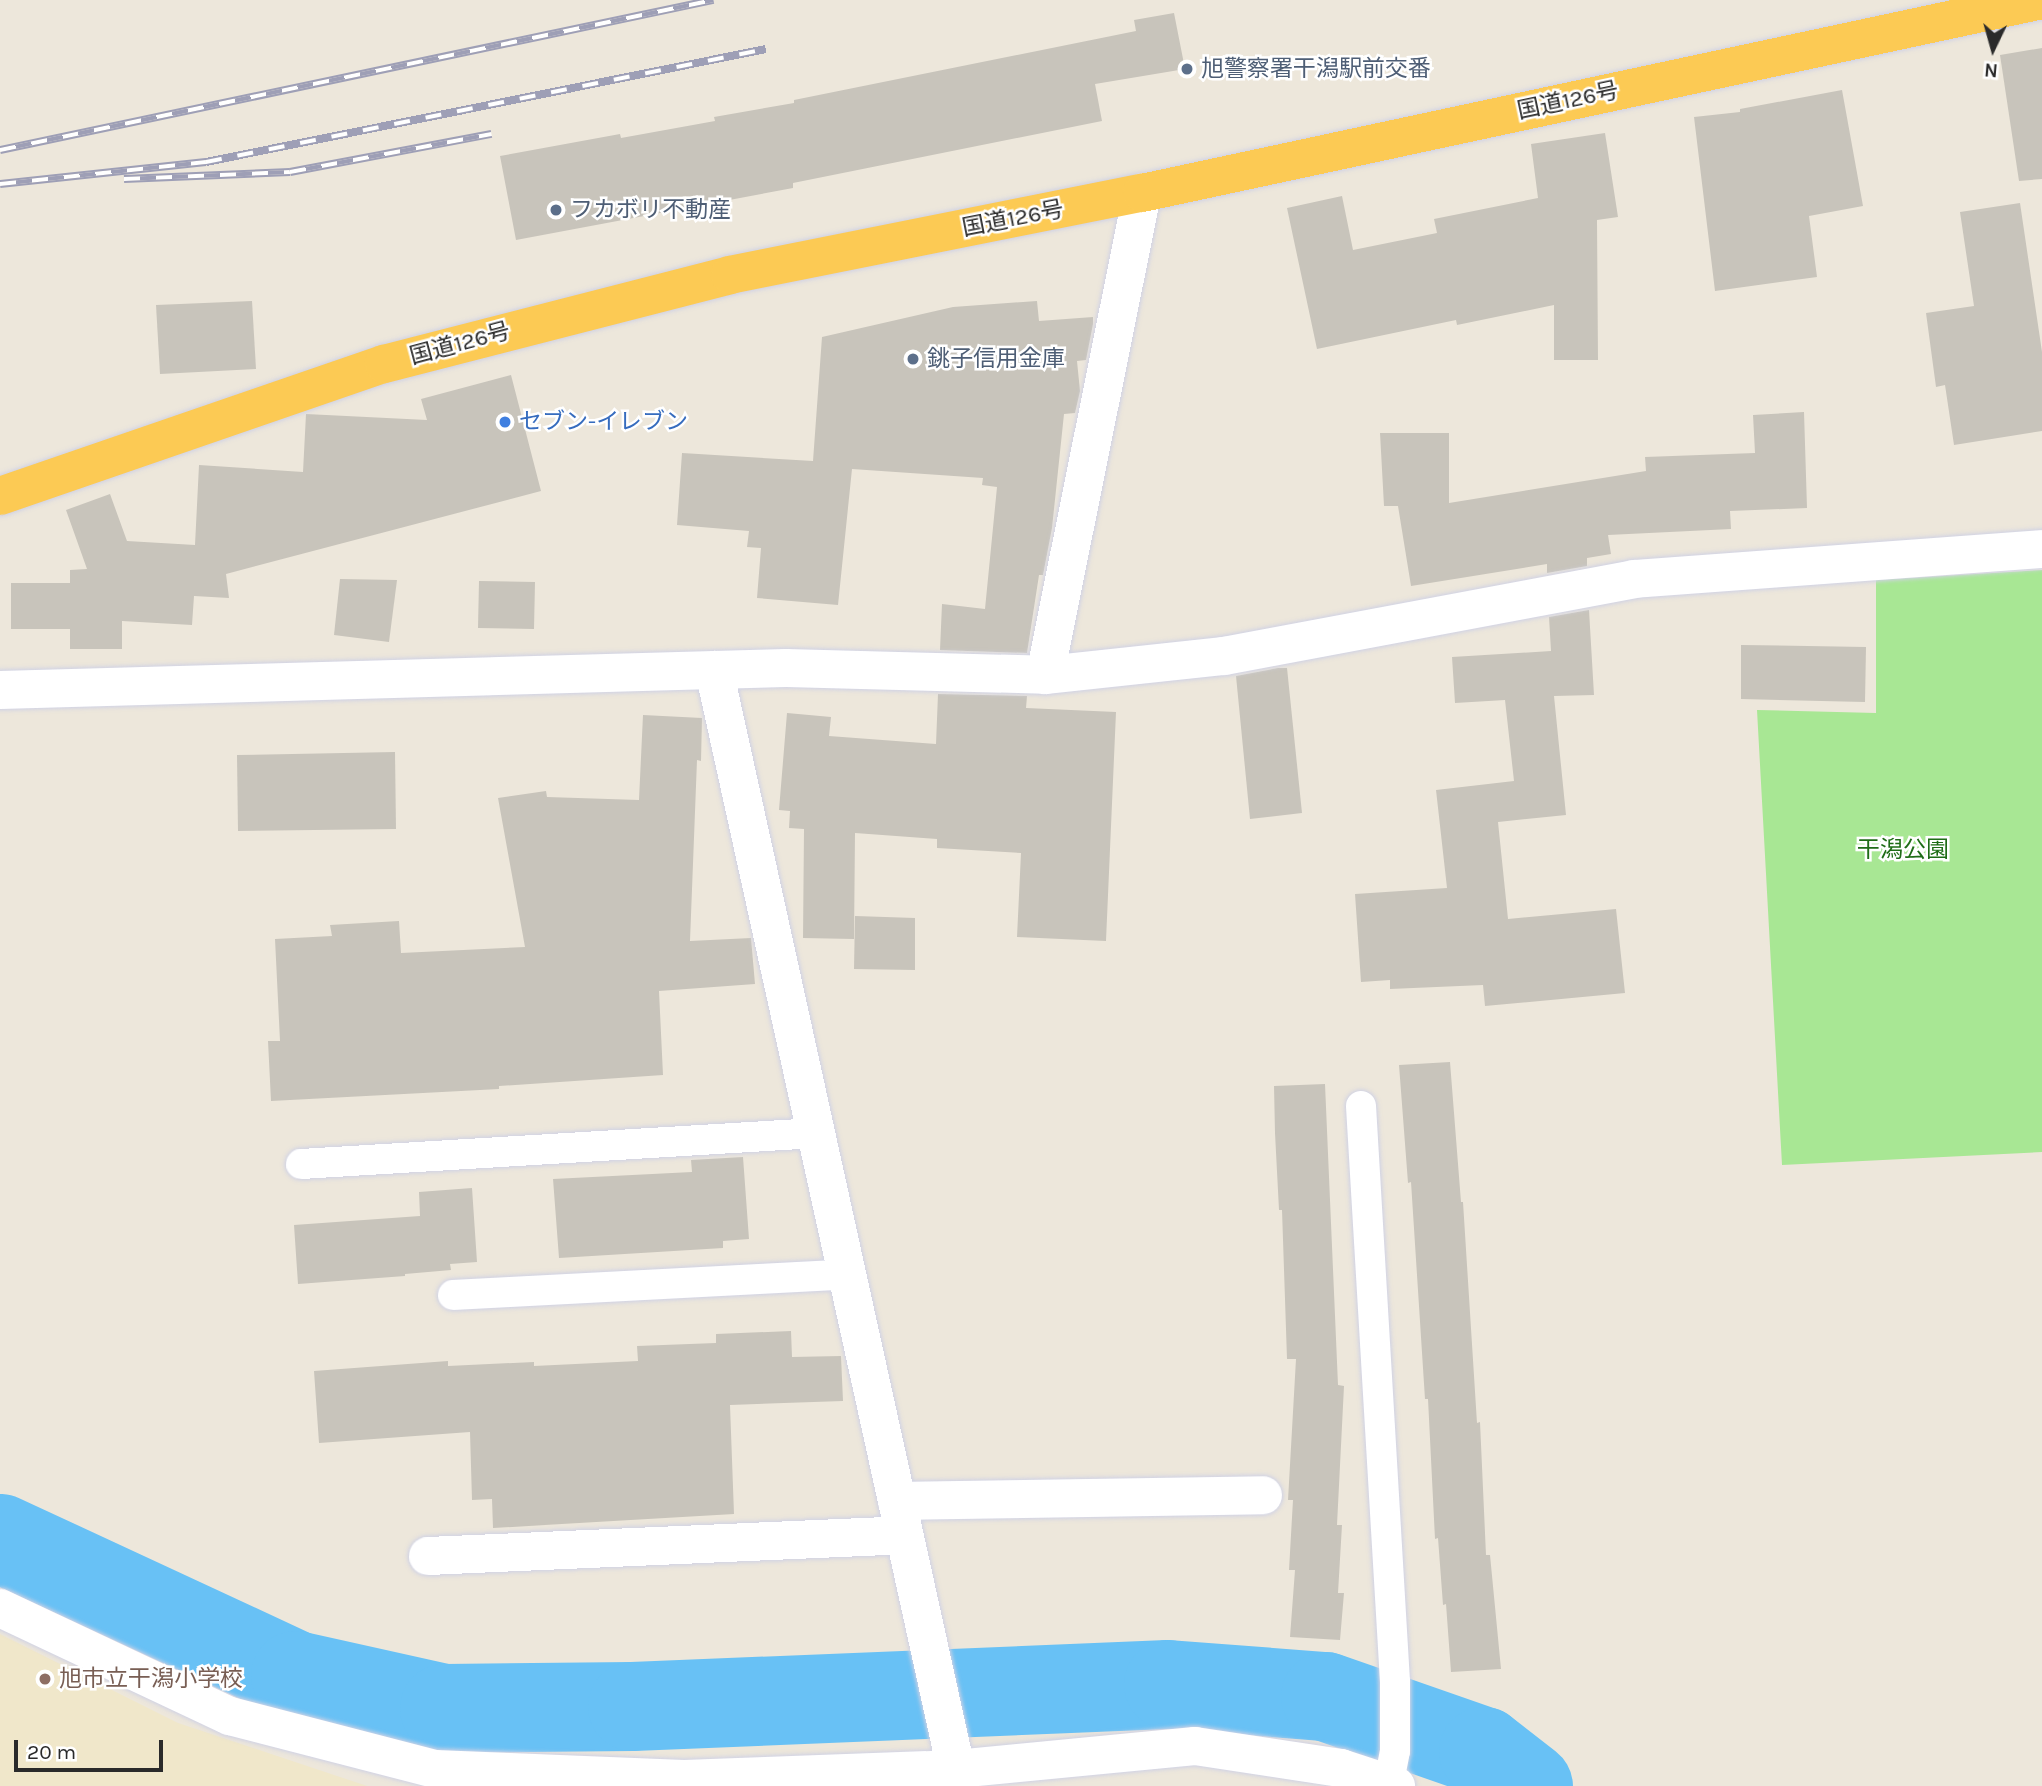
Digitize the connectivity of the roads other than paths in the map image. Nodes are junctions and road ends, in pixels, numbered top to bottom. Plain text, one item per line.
1 (2042, 0) edge
2 (1142, 193) junction
3 (0, 496) edge
4 (2042, 549) edge
5 (714, 670) junction
6 (1045, 675) junction
7 (0, 690) edge
8 (1361, 1106) dead end
9 (816, 1133) junction
10 (302, 1164) dead end
11 (849, 1274) junction
12 (453, 1295) dead end
13 (1263, 1495) dead end
14 (901, 1518) junction
15 (428, 1556) dead end
16 (0, 1608) edge
17 (956, 1769) junction
18 (1393, 1773) edge
19 (647, 1783) edge

1 - 2 highway, 国道126号
2 - 3 highway, 国道126号
2 - 6 street
4 - 6 street
5 - 6 street
5 - 7 street
5 - 9 street
8 - 18 lane
9 - 10 lane
9 - 11 street
11 - 12 lane
11 - 14 street
13 - 14 street
14 - 15 street
14 - 17 street
16 - 19 street
17 - 18 street
17 - 19 street

